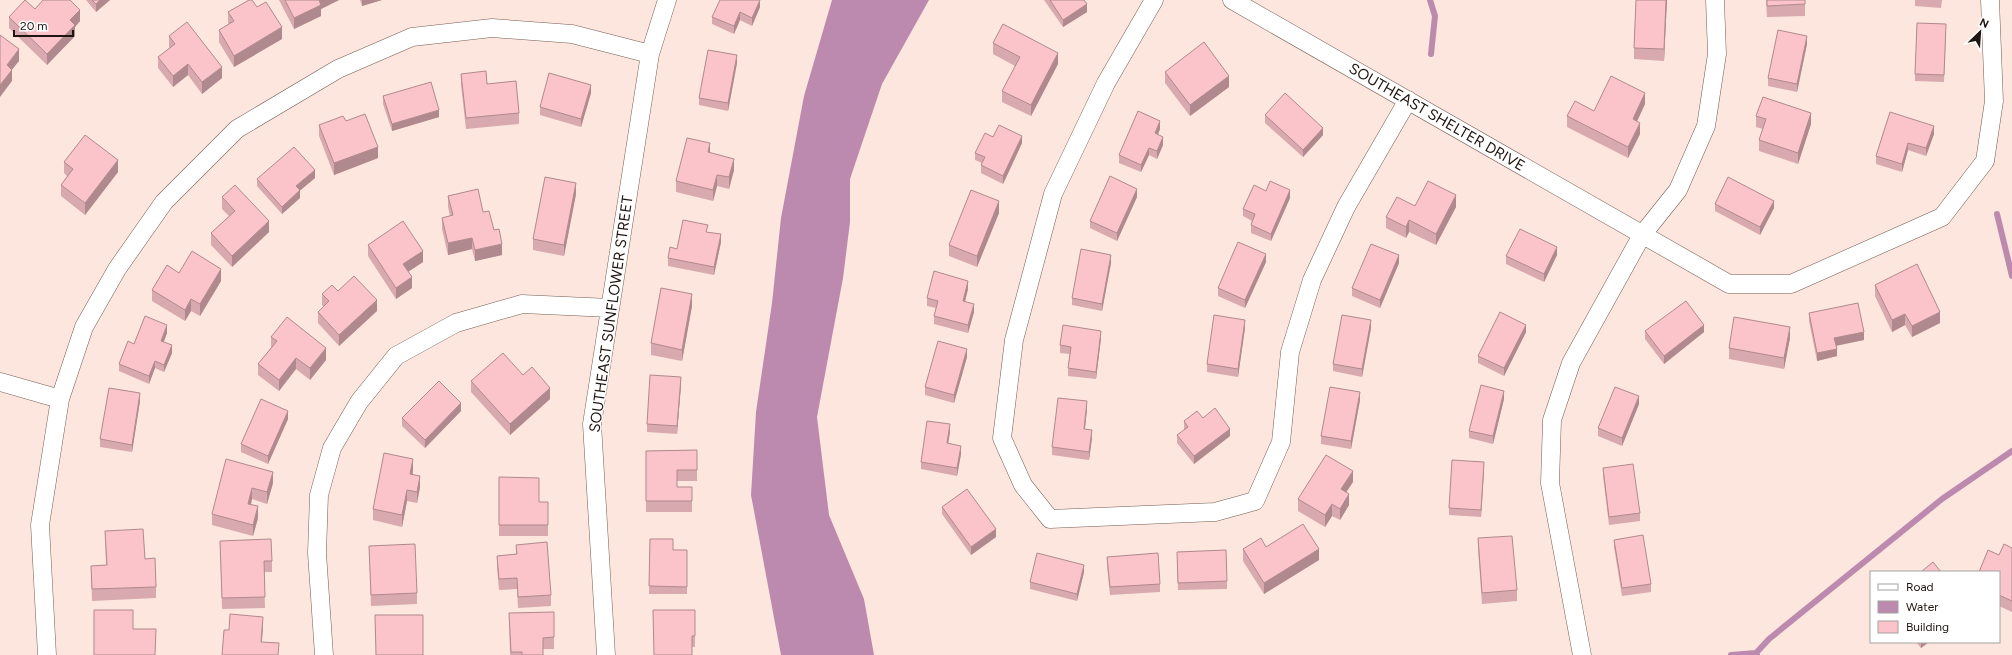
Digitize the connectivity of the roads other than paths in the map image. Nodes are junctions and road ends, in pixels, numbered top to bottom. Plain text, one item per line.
1 (667, 0) edge
2 (1154, 0) edge
3 (1232, 0) edge
4 (1715, 0) edge
5 (1990, 0) edge
6 (650, 54) junction
7 (1408, 100) junction
8 (1642, 235) junction
9 (610, 308) junction
10 (0, 382) edge
11 (60, 399) junction
12 (47, 655) edge
13 (324, 655) edge
14 (606, 655) edge
15 (1582, 655) edge

1 - 6 street, SOUTHEAST SUNFLOWER STREET
2 - 7 street
3 - 7 street, SOUTHEAST SHELTER DRIVE
4 - 8 street
5 - 8 street, SOUTHEAST SHELTER DRIVE
6 - 9 street, SOUTHEAST SUNFLOWER STREET
6 - 11 street
7 - 8 street, SOUTHEAST SHELTER DRIVE
8 - 15 street
9 - 13 street
9 - 14 street, SOUTHEAST SUNFLOWER STREET
10 - 11 street
11 - 12 street

